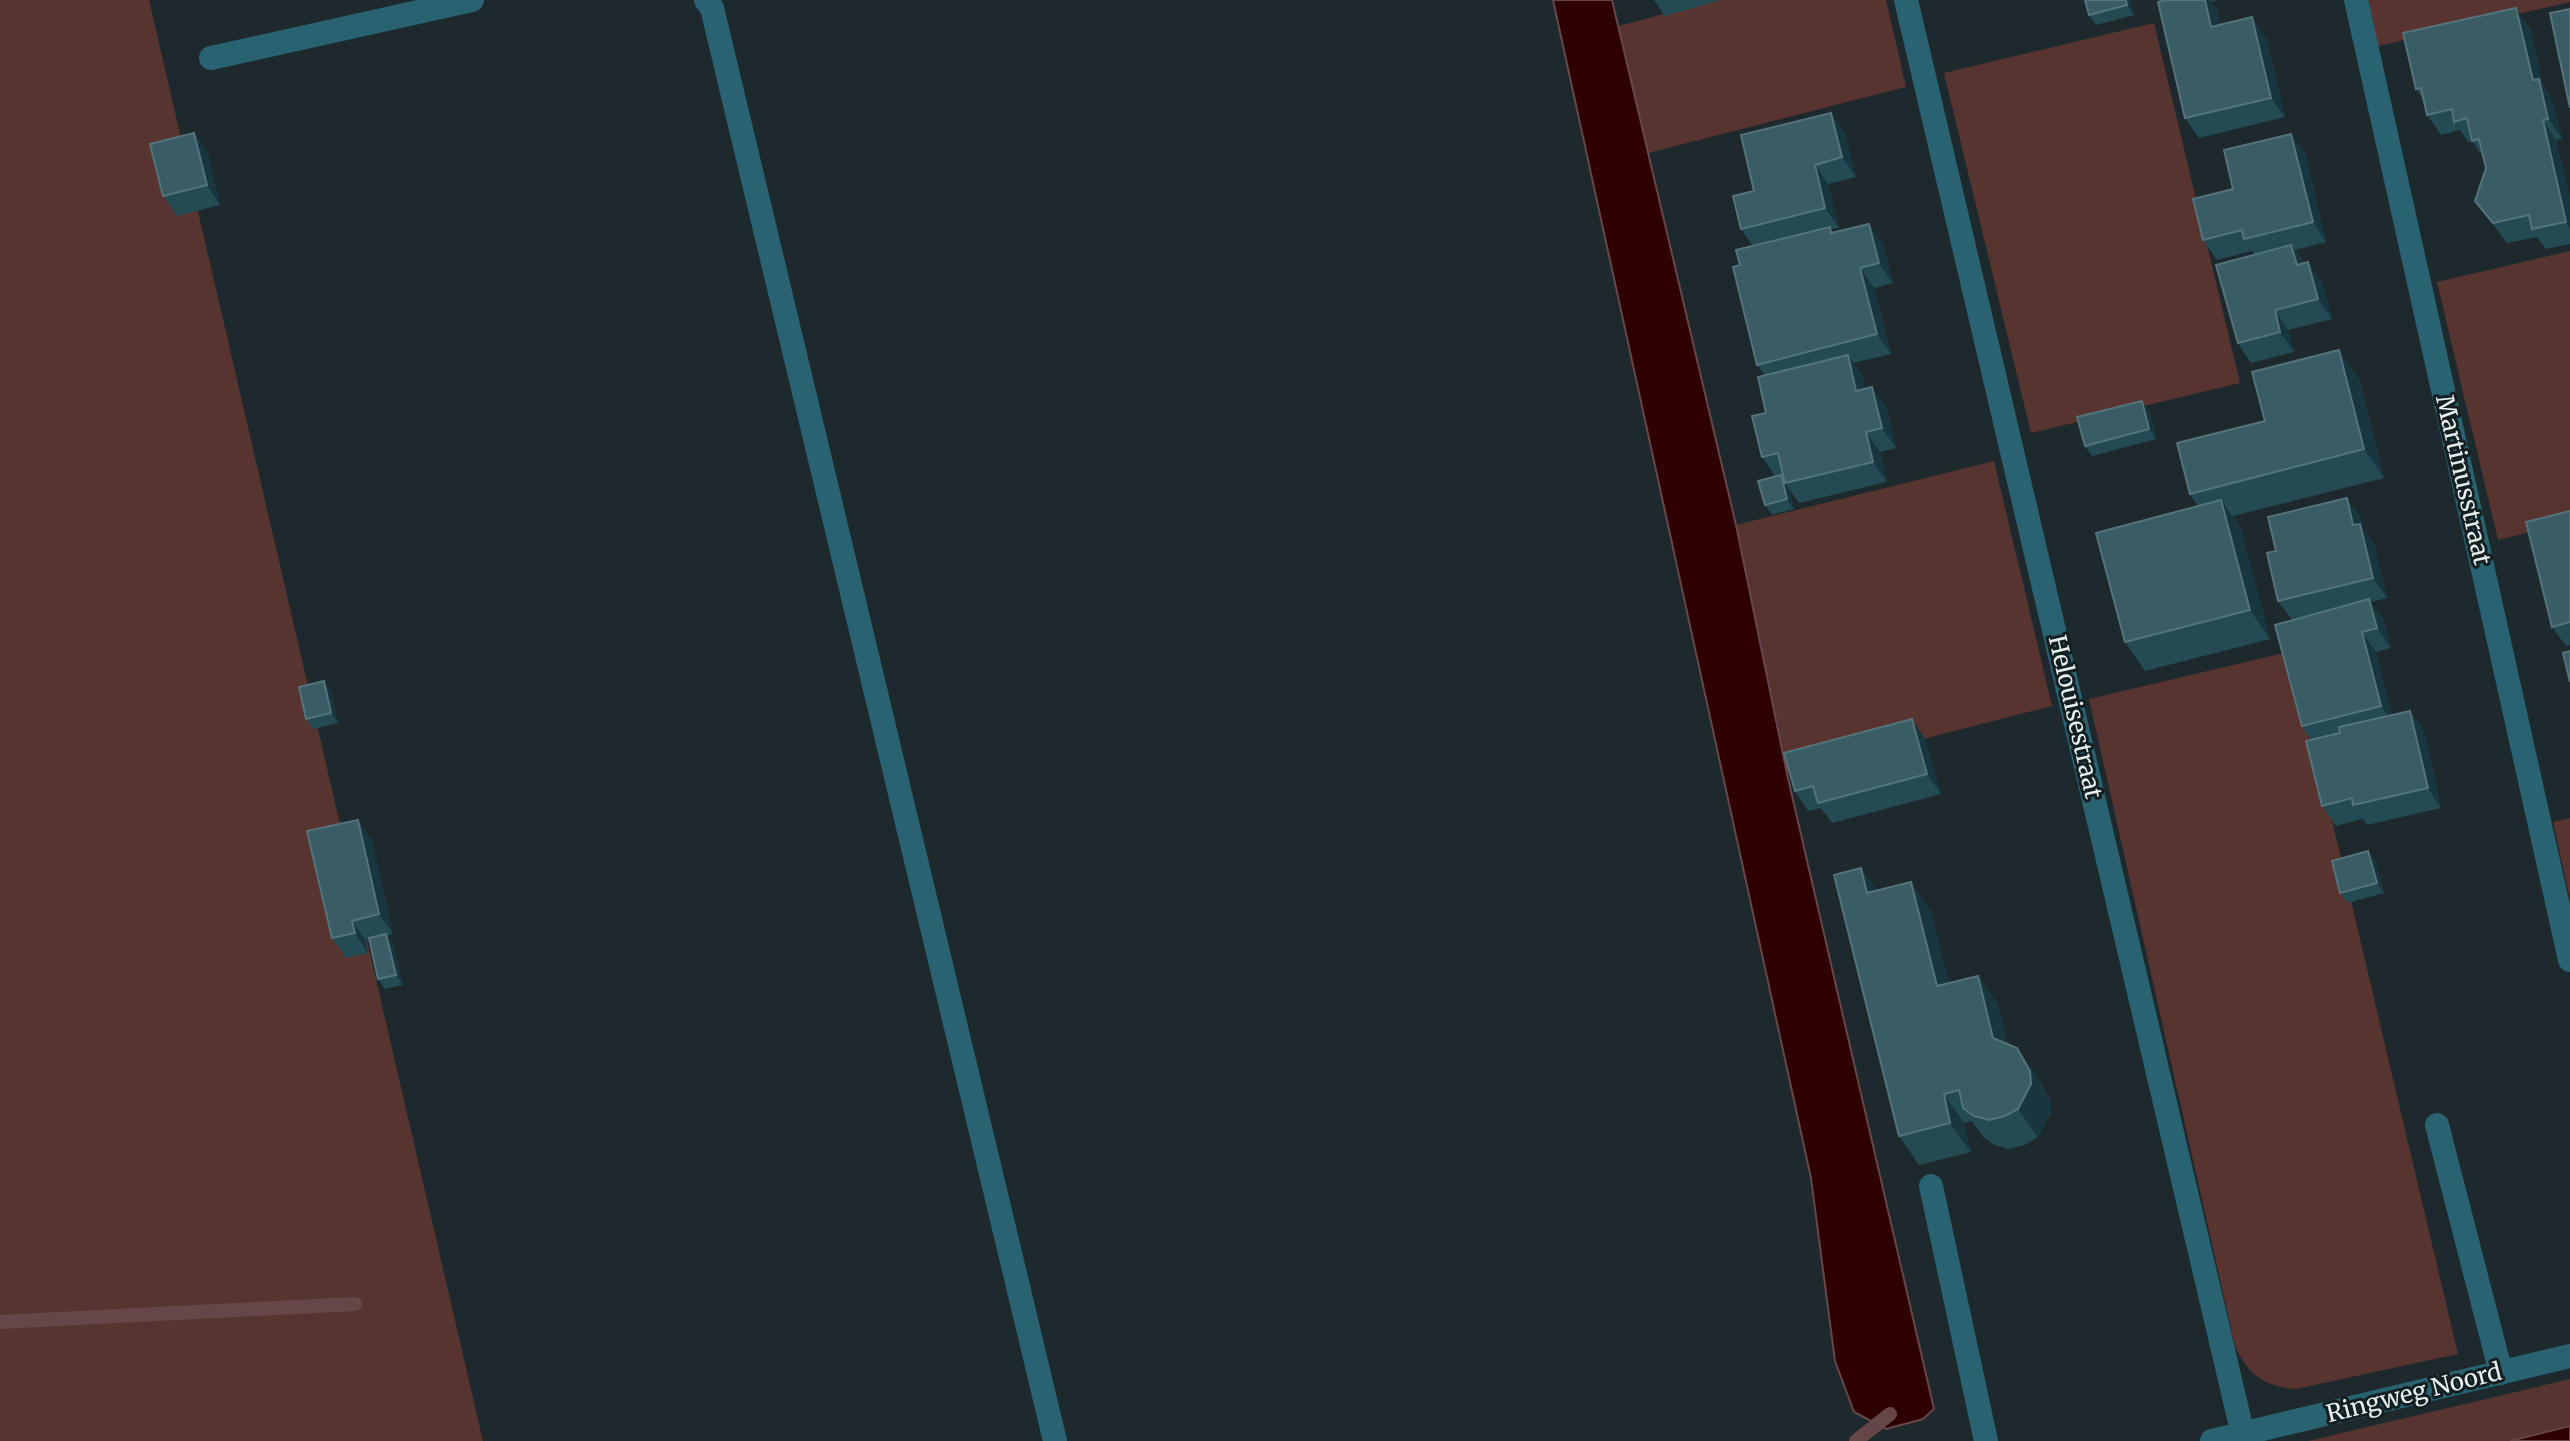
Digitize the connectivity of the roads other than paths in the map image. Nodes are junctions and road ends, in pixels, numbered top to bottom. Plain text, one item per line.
1 (472, 0) edge
2 (706, 0) edge
3 (1906, 0) edge
4 (2356, 0) edge
5 (211, 58) dead end
6 (2570, 960) edge
7 (2437, 1125) dead end
8 (1931, 1186) dead end
9 (2570, 1356) edge
10 (2501, 1373) junction
11 (2243, 1435) junction
12 (1055, 1441) edge
13 (1986, 1441) edge
14 (2212, 1441) edge

1 - 5 street
2 - 12 street
3 - 11 street, Helouisestraat
4 - 6 street, Martinusstraat
7 - 10 street
8 - 13 street
9 - 10 street, Ringweg Noord
10 - 11 street, Ringweg Noord
11 - 14 street, Ringweg Noord

